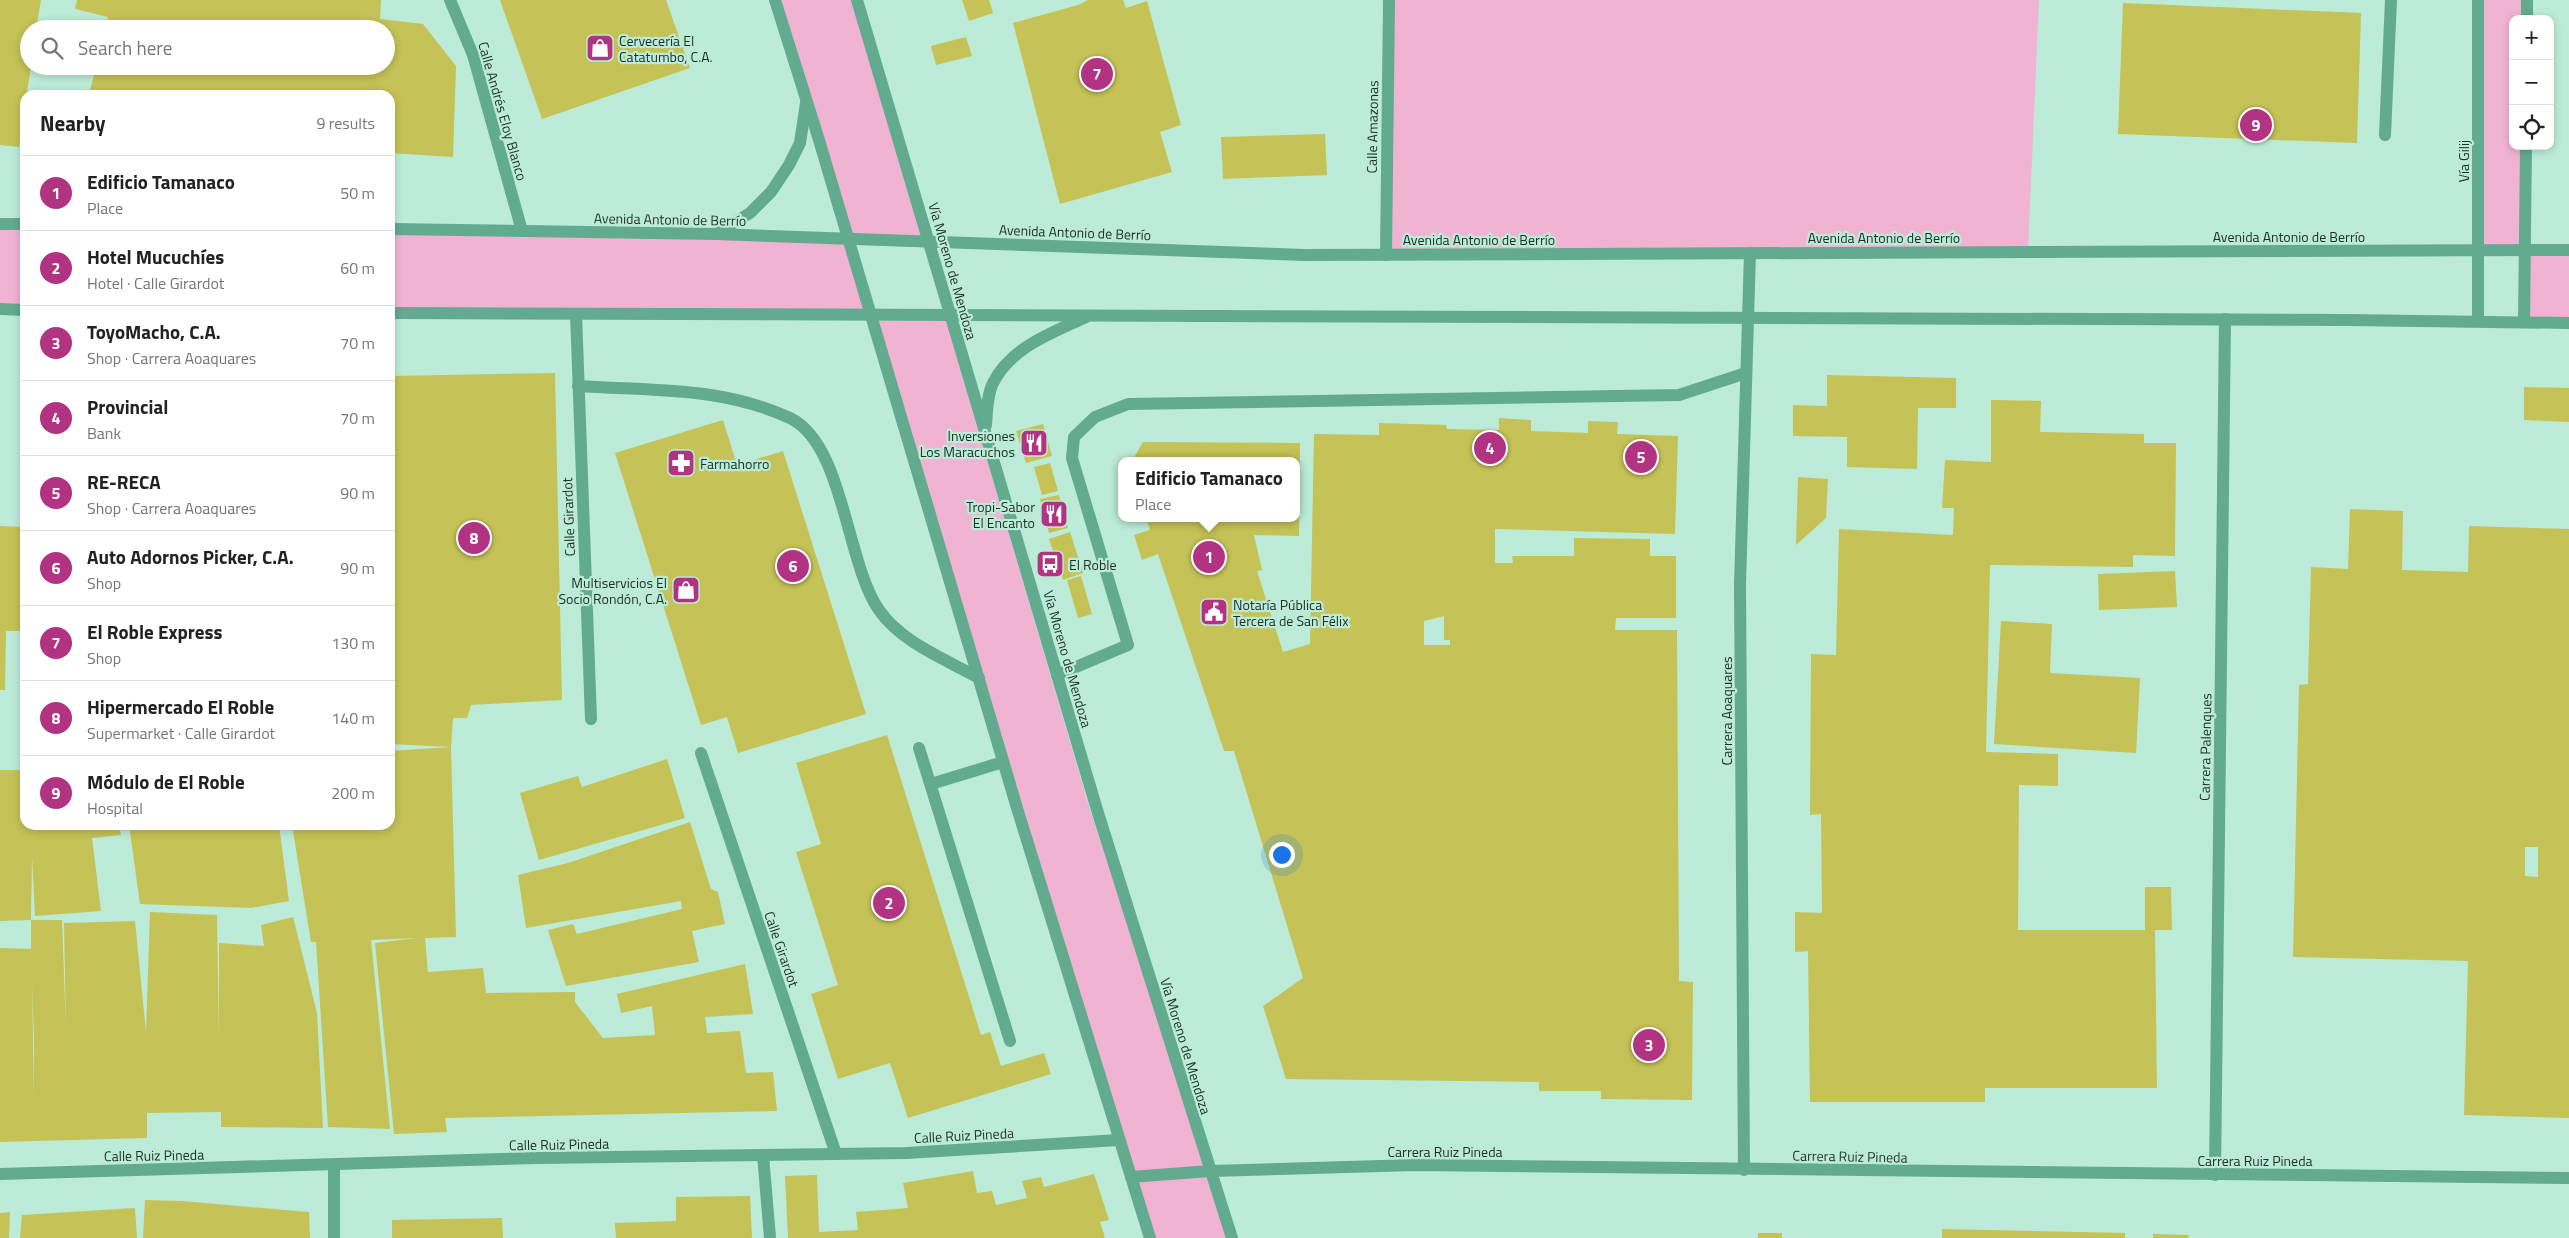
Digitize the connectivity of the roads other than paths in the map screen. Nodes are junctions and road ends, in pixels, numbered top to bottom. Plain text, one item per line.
1 (450, 0) edge
2 (775, 0) edge
3 (857, 0) edge
4 (1389, 0) edge
5 (2391, 0) edge
6 (2478, 0) edge
7 (2527, 0) edge
8 (2527, 15) edge
9 (807, 100) junction
10 (2386, 135) dead end
11 (2526, 150) edge
12 (0, 224) edge
13 (20, 224) edge
14 (395, 229) edge
15 (522, 231) junction
16 (716, 234) junction
17 (848, 239) junction
18 (929, 242) junction
19 (2478, 250) junction
20 (2525, 250) junction
21 (2569, 250) edge
22 (1750, 252) junction
23 (1386, 254) junction
24 (0, 309) edge
25 (20, 310) edge
26 (395, 313) edge
27 (576, 314) junction
28 (871, 315) junction
29 (951, 315) junction
30 (1090, 316) junction
31 (1748, 318) junction
32 (2225, 319) junction
33 (2478, 321) junction
34 (2524, 322) junction
35 (2569, 323) edge
36 (1746, 374) junction
37 (578, 386) junction
38 (986, 435) junction
39 (1057, 675) junction
40 (979, 678) junction
41 (591, 718) dead end
42 (919, 748) dead end
43 (701, 753) dead end
44 (1004, 762) junction
45 (931, 784) junction
46 (1010, 1041) dead end
47 (1119, 1140) junction
48 (836, 1154) junction
49 (763, 1156) junction
50 (334, 1166) junction
51 (1744, 1170) junction
52 (1210, 1171) junction
53 (0, 1174) edge
54 (2214, 1175) junction
55 (1131, 1177) junction
56 (2569, 1178) edge
57 (334, 1238) edge
58 (770, 1238) edge
59 (1150, 1238) edge
60 (1232, 1238) edge

1 - 15 street, Calle Andrés Eloy Blanco
2 - 9 street
3 - 18 street, Vía Moreno de Mendoza
4 - 23 street, Calle Amazonas
5 - 10 street
6 - 19 street, Vía Gilij
7 - 8 street
9 - 16 street
9 - 17 street
11 - 20 street
12 - 13 street
14 - 15 street, Avenida Antonio de Berrío
15 - 16 street, Avenida Antonio de Berrío
16 - 17 street, Avenida Antonio de Berrío
17 - 18 street, Avenida Antonio de Berrío
17 - 28 street
18 - 23 street, Avenida Antonio de Berrío
18 - 29 street, Vía Moreno de Mendoza
19 - 20 street, Avenida Antonio de Berrío
19 - 22 street, Avenida Antonio de Berrío
19 - 33 street, Vía Gilij
20 - 21 street, Avenida Antonio de Berrío
20 - 34 street
22 - 23 street, Avenida Antonio de Berrío
22 - 31 street, Carrera Aoaquares
24 - 25 street
26 - 27 street
27 - 28 street
27 - 37 street, Calle Girardot
28 - 29 street
28 - 40 street
29 - 30 street
29 - 38 street, Vía Moreno de Mendoza
30 - 31 street
30 - 38 street
31 - 32 street
31 - 36 street, Carrera Aoaquares
32 - 33 street
32 - 54 street, Carrera Palenques
33 - 34 street
34 - 35 street
36 - 39 street
36 - 51 street, Carrera Aoaquares
37 - 40 street
37 - 41 street, Calle Girardot
38 - 39 street, Vía Moreno de Mendoza
39 - 52 street, Vía Moreno de Mendoza
40 - 44 street
42 - 45 street
43 - 48 street, Calle Girardot
44 - 45 street
44 - 47 street
45 - 46 street
47 - 48 street, Calle Ruiz Pineda
47 - 55 street
48 - 49 street, Calle Ruiz Pineda
49 - 50 street, Calle Ruiz Pineda
49 - 58 street
50 - 53 street, Calle Ruiz Pineda
50 - 57 street
51 - 52 street, Carrera Ruiz Pineda
51 - 54 street, Carrera Ruiz Pineda
52 - 55 street, Carrera Ruiz Pineda
52 - 60 street, Vía Moreno de Mendoza
54 - 56 street, Carrera Ruiz Pineda
55 - 59 street

